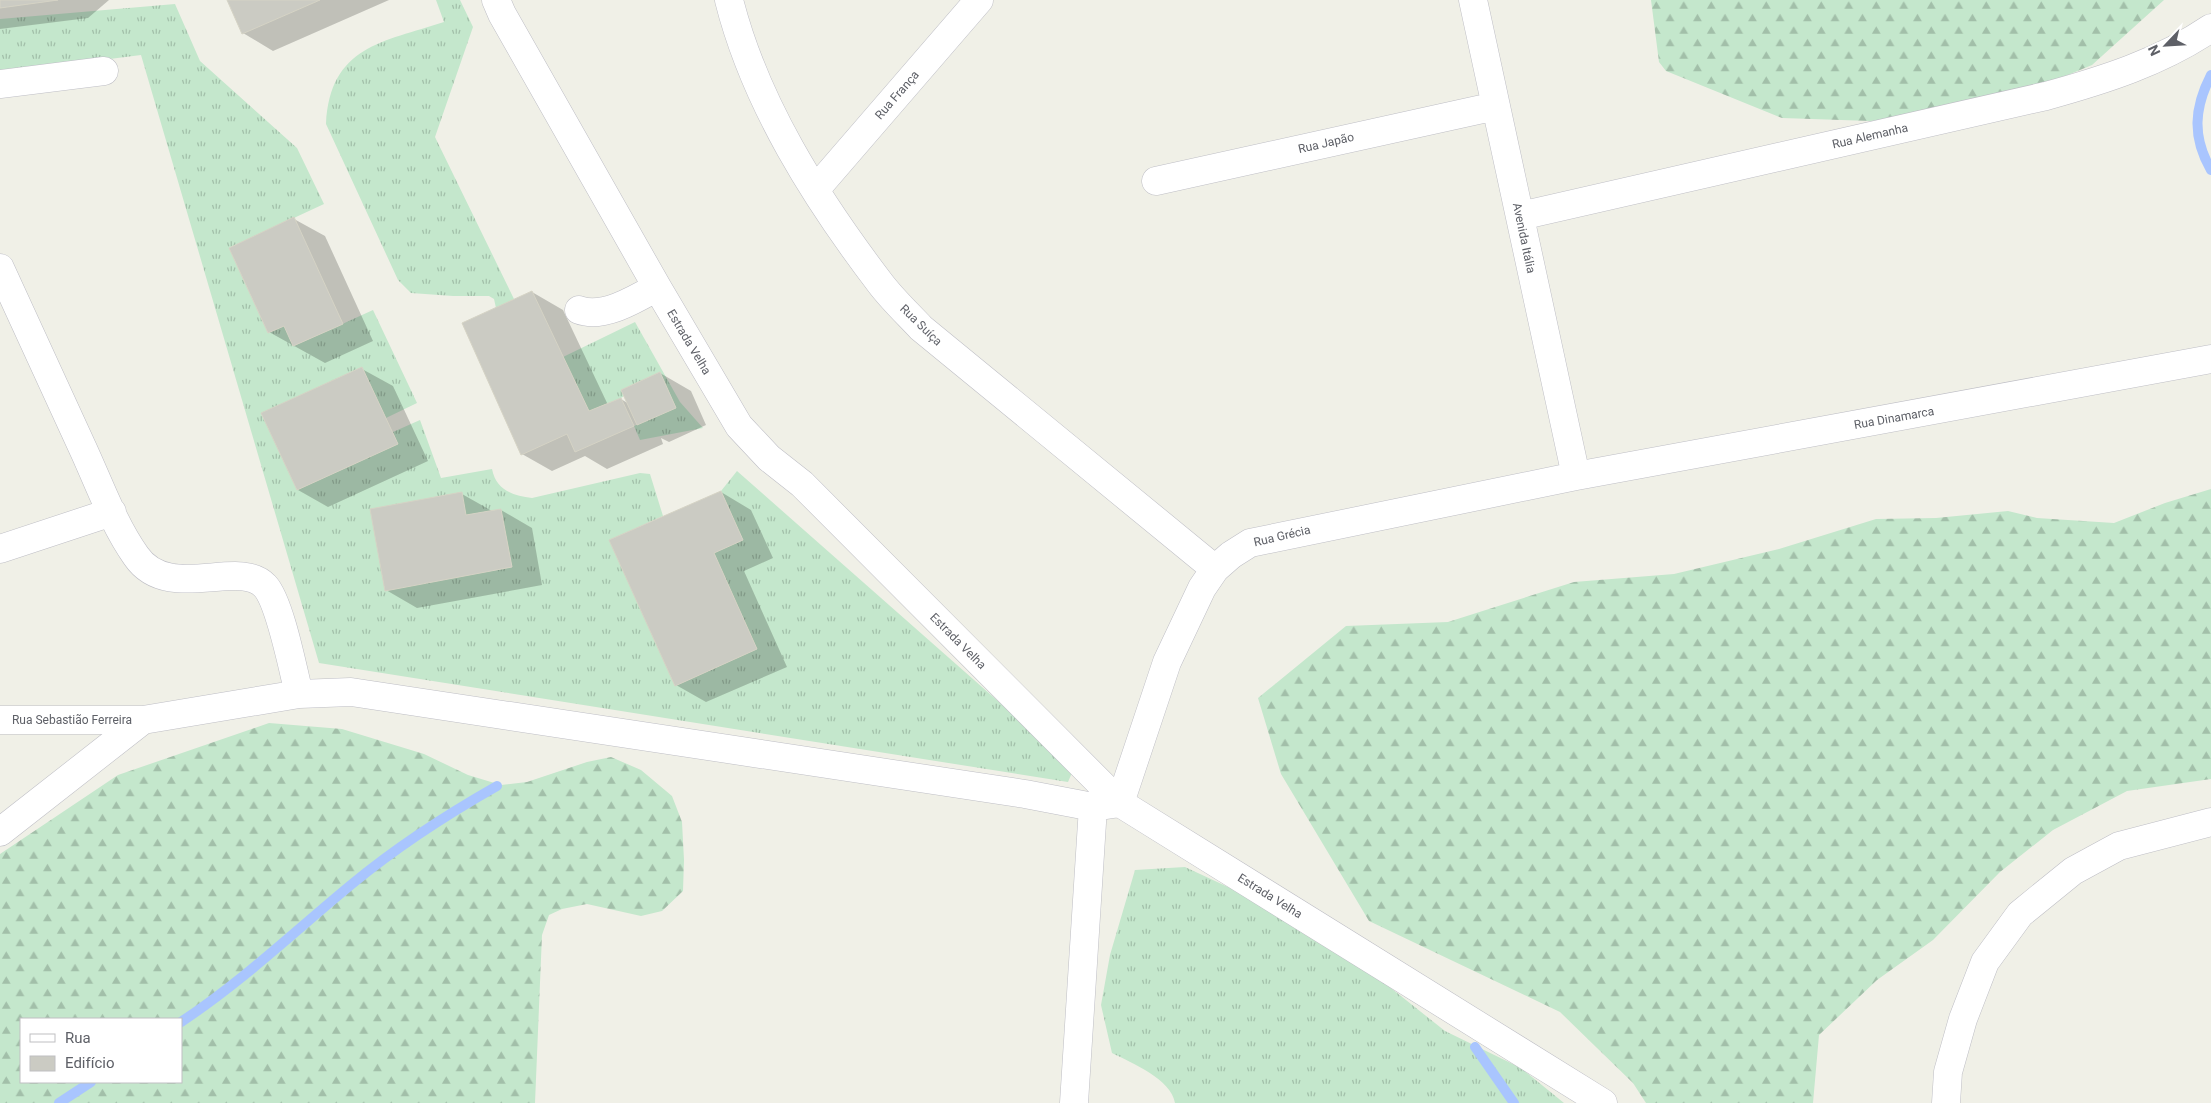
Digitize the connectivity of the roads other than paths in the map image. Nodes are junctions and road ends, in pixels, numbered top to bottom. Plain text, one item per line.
1 (496, 0) edge
2 (729, 0) edge
3 (979, 0) edge
4 (1473, 0) edge
5 (2211, 28) edge
6 (104, 71) dead end
7 (0, 84) edge
8 (1496, 106) junction
9 (1156, 181) dead end
10 (815, 190) junction
11 (1520, 216) junction
12 (0, 268) edge
13 (657, 287) junction
14 (579, 310) dead end
15 (2211, 359) edge
16 (1576, 476) junction
17 (112, 512) junction
18 (0, 549) edge
19 (1216, 569) junction
20 (299, 694) junction
21 (0, 720) edge
22 (143, 720) junction
23 (1120, 803) junction
24 (1093, 808) junction
25 (2211, 822) edge
26 (0, 832) edge
27 (1074, 1103) edge
28 (1603, 1103) edge
29 (1946, 1103) edge

1 - 13 street, Estrada Velha
2 - 10 street, Rua Suíça
3 - 10 street, Rua França
4 - 8 street, Avenida Itália
5 - 11 street, Rua Alemanha
6 - 7 street
8 - 9 street, Rua Japão
8 - 11 street, Avenida Itália
10 - 19 street, Rua Suíça
11 - 16 street, Avenida Itália
12 - 17 street
13 - 14 street
13 - 23 street, Estrada Velha
15 - 16 street, Rua Dinamarca
16 - 19 street, Rua Grécia
17 - 18 street
17 - 20 street
19 - 23 street, Rua Grécia
20 - 22 street, Rua Sebastião Ferreira
20 - 24 street, Rua Sebastião Ferreira
21 - 22 street, Rua Sebastião Ferreira
22 - 26 street
23 - 24 street
23 - 28 street, Estrada Velha
24 - 27 street
25 - 29 street

